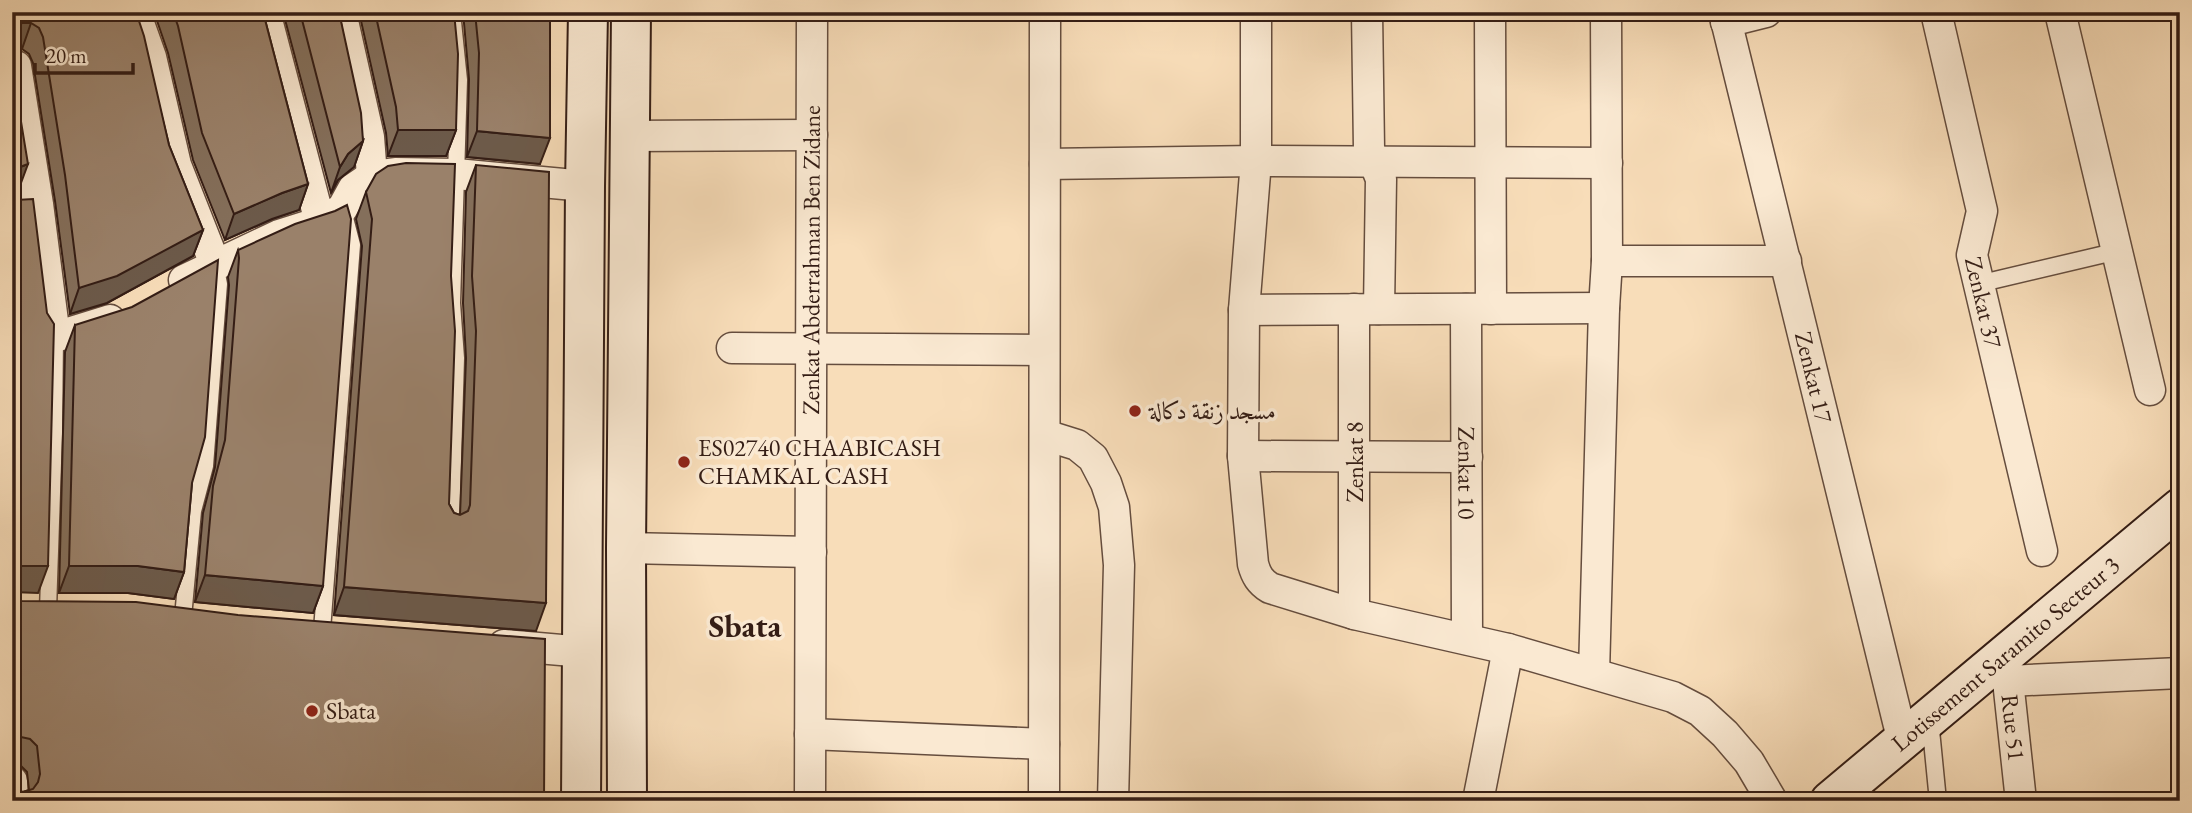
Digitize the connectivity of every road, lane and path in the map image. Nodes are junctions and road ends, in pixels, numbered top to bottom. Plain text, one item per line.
1 (135, 12) edge
2 (265, 12) edge
3 (341, 12) edge
4 (452, 12) edge
5 (588, 12) edge
6 (631, 12) edge
7 (812, 12) edge
8 (1045, 12) edge
9 (1256, 12) edge
10 (1367, 12) edge
11 (1490, 12) edge
12 (1606, 12) edge
13 (1766, 12) edge
14 (1936, 12) edge
15 (2060, 12) edge
16 (1725, 17) edge
17 (16, 66) dead end
18 (812, 135) junction
19 (629, 136) junction
20 (1256, 162) junction
21 (1492, 162) junction
22 (1374, 163) junction
23 (1607, 163) junction
24 (1045, 164) junction
25 (456, 174) junction
26 (372, 176) junction
27 (585, 186) junction
28 (25, 207) edge
29 (331, 215) junction
30 (2118, 251) junction
31 (1607, 261) junction
32 (1786, 261) junction
33 (215, 264) junction
34 (1978, 284) junction
35 (1604, 308) junction
36 (1366, 309) junction
37 (1479, 309) junction
38 (1244, 310) junction
39 (55, 337) junction
40 (733, 348) dead end
41 (810, 348) junction
42 (1044, 350) junction
43 (2150, 390) dead end
44 (1045, 435) junction
45 (1243, 456) junction
46 (1355, 457) junction
47 (1467, 457) junction
48 (2180, 508) edge
49 (450, 533) edge
50 (626, 548) junction
51 (2042, 551) dead end
52 (811, 552) junction
53 (49, 610) edge
54 (1354, 614) junction
55 (182, 617) edge
56 (322, 630) edge
57 (1467, 639) junction
58 (473, 643) edge
59 (1508, 649) junction
60 (584, 652) junction
61 (2007, 668) junction
62 (1594, 673) junction
63 (2180, 673) edge
64 (1916, 730) junction
65 (810, 734) junction
66 (1044, 744) junction
67 (12, 781) edge
68 (13, 801) edge
69 (582, 801) edge
70 (627, 801) edge
71 (810, 801) edge
72 (1044, 801) edge
73 (1113, 801) edge
74 (1478, 801) edge
75 (1772, 801) edge
76 (1830, 801) edge
77 (1937, 801) edge
78 (2021, 801) edge

1 - 33 street
2 - 29 street
3 - 26 street
4 - 25 lane
5 - 27 main road
6 - 19 main road
7 - 18 street, Zenkat Abderrahman Ben Zidane
8 - 24 street
9 - 20 street
10 - 22 street, Zenkat 8
11 - 21 street, Zenkat 10
12 - 23 street
13 - 16 street
14 - 34 street, Zenkat 37
15 - 30 street
16 - 32 street, Zenkat 17
17 - 28 street
18 - 19 street
18 - 41 street, Zenkat Abderrahman Ben Zidane
19 - 50 main road
20 - 22 street
20 - 24 street
20 - 38 street
21 - 22 street
21 - 23 street
21 - 37 street, Zenkat 10
22 - 36 street, Zenkat 8
23 - 31 street
24 - 42 street
25 - 26 street
25 - 27 street
25 - 49 lane
26 - 29 street
27 - 60 main road
28 - 39 street
29 - 33 street
29 - 56 lane
30 - 34 lane
30 - 43 street
31 - 32 street
31 - 35 street
32 - 64 street, Zenkat 17
33 - 39 street
33 - 55 lane
34 - 51 street, Zenkat 37
35 - 37 street
35 - 62 street
36 - 37 street
36 - 38 street
36 - 46 street, Zenkat 8
37 - 47 street, Zenkat 10
38 - 45 street
39 - 53 lane
40 - 41 street
41 - 42 street
41 - 52 street, Zenkat Abderrahman Ben Zidane
42 - 44 street
44 - 66 street
44 - 73 street
45 - 46 street
45 - 54 street
46 - 47 street
46 - 54 street, Zenkat 8
47 - 57 street, Zenkat 10
48 - 61 main road, Lotissement Saramito Secteur 3
50 - 52 street
50 - 70 main road
52 - 65 street, Zenkat Abderrahman Ben Zidane
54 - 57 street
57 - 59 street
58 - 60 street
59 - 62 street
59 - 74 street
60 - 69 main road
61 - 63 street
61 - 64 main road, Lotissement Saramito Secteur 3
61 - 78 street, Rue 51
62 - 75 street
64 - 76 main road, Lotissement Saramito Secteur 3
64 - 77 lane
65 - 66 street
65 - 71 street, Zenkat Abderrahman Ben Zidane
66 - 72 street
67 - 68 street

